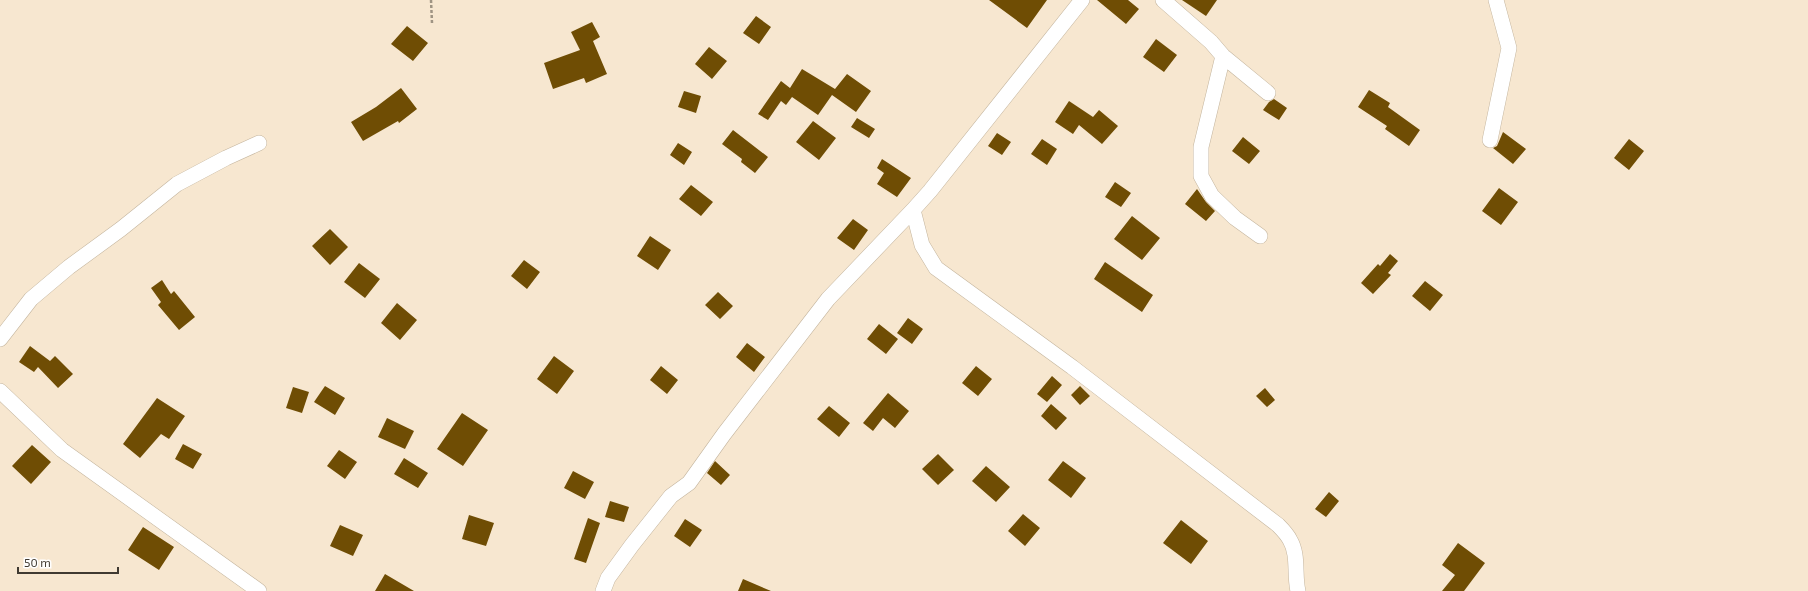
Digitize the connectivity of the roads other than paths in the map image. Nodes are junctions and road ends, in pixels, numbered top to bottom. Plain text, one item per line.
1 (1082, 0) edge
2 (1164, 0) edge
3 (1496, 0) edge
4 (1223, 56) junction
5 (1268, 93) dead end
6 (1490, 140) dead end
7 (259, 143) dead end
8 (913, 210) junction
9 (1260, 236) dead end
10 (0, 339) edge
11 (0, 392) edge
12 (259, 591) edge
13 (603, 591) edge
14 (1298, 591) edge

1 - 8 street
2 - 4 street
3 - 6 street
4 - 5 street
4 - 9 street
7 - 10 street
8 - 13 street
8 - 14 street
11 - 12 street

